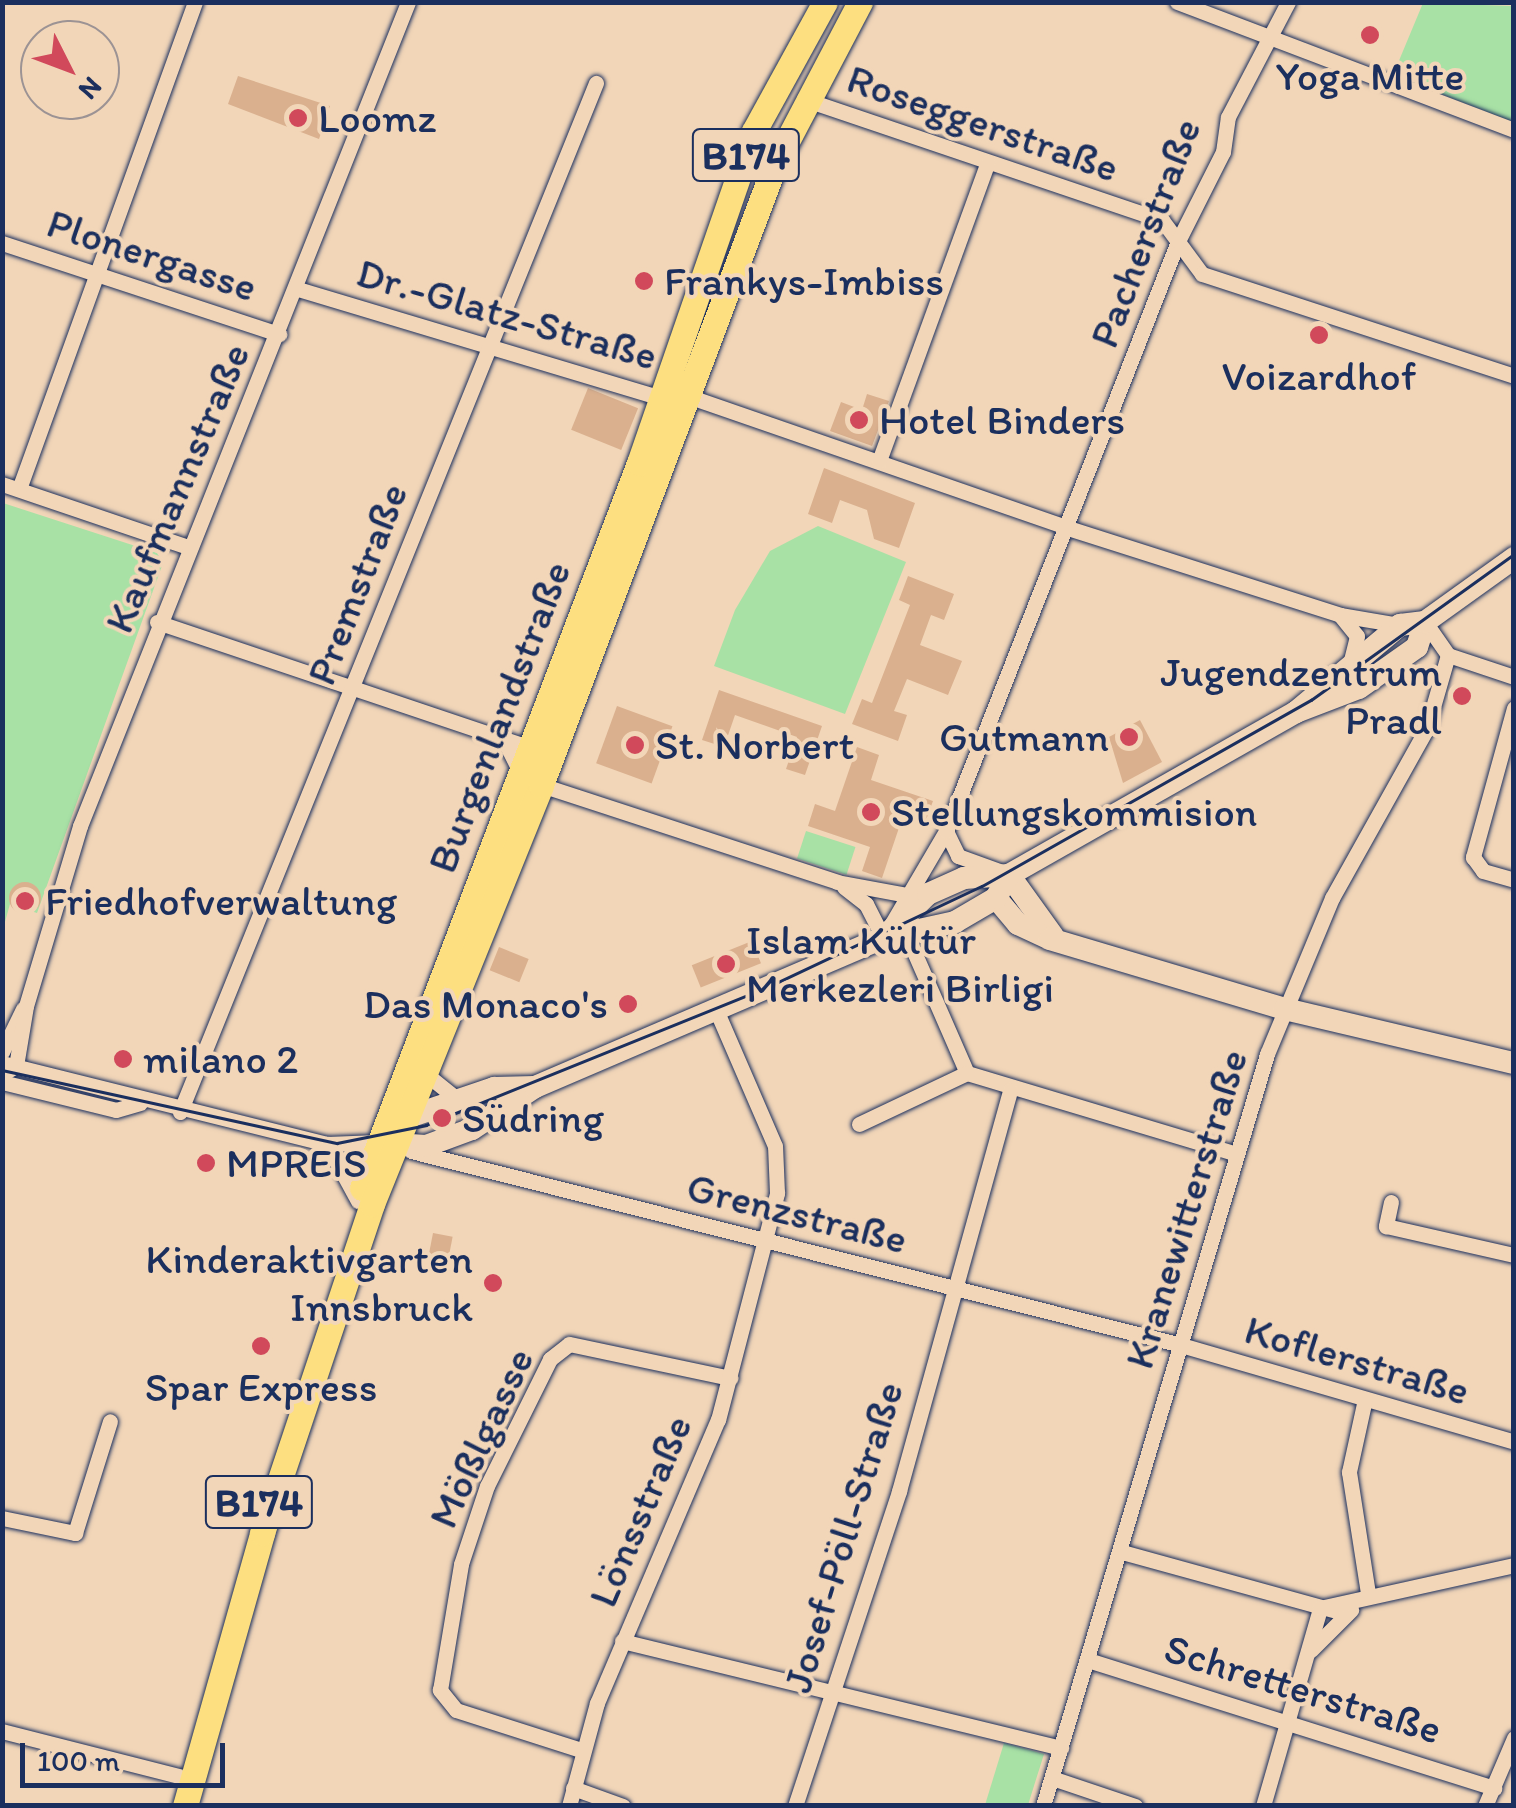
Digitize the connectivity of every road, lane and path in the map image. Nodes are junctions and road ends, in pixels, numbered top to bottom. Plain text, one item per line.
1 (195, 2) edge
2 (408, 2) edge
3 (826, 2) edge
4 (844, 2) edge
5 (860, 2) edge
6 (1178, 2) edge
7 (1288, 2) edge
8 (1270, 38) junction
9 (596, 83) dead end
10 (804, 100) junction
11 (1514, 130) edge
12 (988, 162) junction
13 (1178, 240) junction
14 (2, 243) edge
15 (726, 252) junction
16 (95, 274) junction
17 (298, 290) junction
18 (691, 318) junction
19 (279, 334) junction
20 (491, 344) junction
21 (696, 363) junction
22 (1514, 376) edge
23 (675, 394) junction
24 (879, 461) junction
25 (11, 486) edge
26 (1068, 528) junction
27 (188, 547) junction
28 (1514, 558) edge
29 (1340, 615) junction
30 (158, 622) junction
31 (1425, 622) junction
32 (1400, 624) junction
33 (1448, 654) junction
34 (1351, 660) junction
35 (1514, 677) edge
36 (355, 688) junction
37 (1514, 708) edge
38 (1296, 712) junction
39 (503, 738) junction
40 (531, 748) junction
41 (531, 779) junction
42 (946, 830) junction
43 (1009, 874) junction
44 (1514, 880) edge
45 (837, 882) junction
46 (917, 896) junction
47 (996, 898) junction
48 (894, 933) junction
49 (1060, 942) junction
50 (26, 1006) junction
51 (1284, 1009) junction
52 (716, 1012) junction
53 (2, 1052) edge
54 (1514, 1063) edge
55 (7, 1068) edge
56 (967, 1073) junction
57 (426, 1074) junction
58 (2, 1082) edge
59 (535, 1087) junction
60 (1010, 1090) junction
61 (457, 1099) junction
62 (140, 1103) junction
63 (180, 1112) junction
64 (411, 1115) junction
65 (860, 1124) dead end
66 (378, 1140) junction
67 (327, 1144) junction
68 (1233, 1154) junction
69 (358, 1201) junction
70 (1392, 1202) dead end
71 (764, 1240) junction
72 (1514, 1255) edge
73 (952, 1288) junction
74 (1180, 1345) junction
75 (730, 1378) junction
76 (1365, 1399) junction
77 (110, 1421) dead end
78 (1514, 1442) edge
79 (2, 1518) edge
80 (1122, 1552) junction
81 (1514, 1565) edge
82 (1368, 1593) junction
83 (1320, 1608) junction
84 (1347, 1614) junction
85 (622, 1641) junction
86 (1308, 1654) junction
87 (1091, 1661) junction
88 (832, 1694) junction
89 (1290, 1719) junction
90 (2, 1731) edge
91 (1514, 1738) edge
92 (1061, 1748) junction
93 (581, 1750) junction
94 (179, 1776) junction
95 (1052, 1778) junction
96 (573, 1788) junction
97 (1494, 1788) junction
98 (171, 1806) edge
99 (185, 1806) edge
100 (569, 1806) edge
101 (624, 1806) edge
102 (795, 1806) edge
103 (1043, 1806) edge
104 (1134, 1806) edge
105 (1263, 1806) edge
106 (1485, 1806) edge

1 - 16 street
2 - 17 street, Kaufmannstraße
3 - 18 main road, B174
4 - 15 main road, B174
5 - 10 main road, B174
6 - 8 street
7 - 8 street, Pacherstraße
8 - 11 street
8 - 13 street, Pacherstraße
9 - 20 street, Premstraße
10 - 12 street, Roseggerstraße
10 - 21 main road, B174
12 - 13 street, Roseggerstraße
12 - 24 street
13 - 22 street, Roseggerstraße
13 - 26 street, Pacherstraße
14 - 16 street, Plonergasse
15 - 18 main road, B174
15 - 21 main road, B174
16 - 19 street, Plonergasse
16 - 25 street
17 - 19 street, Kaufmannstraße
17 - 20 street, Dr.-Glatz-Straße
18 - 23 main road, Burgenlandstraße / B174
19 - 27 street, Kaufmannstraße
20 - 23 street, Dr.-Glatz-Straße
20 - 36 street, Premstraße
21 - 23 main road, Burgenlandstraße / B174
23 - 24 street, Dr.-Glatz-Straße
23 - 40 main road, Burgenlandstraße / B174
23 - 41 main road, Burgenlandstraße / B174
24 - 26 street, Dr.-Glatz-Straße
25 - 27 street
26 - 29 street, Dr.-Glatz-Straße
26 - 42 street, Pacherstraße
27 - 30 street, Kaufmannstraße
28 - 31 street
29 - 32 street, Dr.-Glatz-Straße
29 - 34 street
30 - 36 street
30 - 50 street, Kaufmannstraße
31 - 32 street
31 - 33 street
31 - 38 street
32 - 34 street
33 - 35 street
33 - 51 street, Kranewitterstraße
34 - 38 street
36 - 39 street
36 - 63 street, Premstraße
37 - 44 street
38 - 43 street
39 - 40 street
39 - 41 street
40 - 41 main road, Burgenlandstraße / B174
41 - 45 street
41 - 57 main road, Burgenlandstraße / B174
41 - 66 main road, Burgenlandstraße / B174
42 - 43 street
42 - 46 street, Pacherstraße
43 - 46 street
43 - 47 street
43 - 49 street
45 - 46 street
45 - 48 street
46 - 48 street
47 - 48 street
47 - 49 street
48 - 52 street
48 - 56 street
49 - 51 street
50 - 53 street, Kaufmannstraße
50 - 55 street, Kaufmannstraße
51 - 54 street
51 - 68 street, Kranewitterstraße
52 - 59 street
52 - 71 street, Lönsstraße
55 - 62 street
56 - 60 street
56 - 65 street
57 - 61 street
57 - 64 main road, Burgenlandstraße / B174
58 - 62 street
59 - 61 street
59 - 66 street
60 - 68 street
60 - 73 street, Josef-Pöll-Straße
61 - 64 street
62 - 63 street, Grenzstraße
63 - 67 street, Grenzstraße
64 - 66 main road, Burgenlandstraße / B174
66 - 67 street, Grenzstraße
66 - 69 main road, B174
66 - 71 street, Grenzstraße
66 - 99 main road, B174
67 - 69 street
68 - 74 street, Kranewitterstraße
69 - 94 main road, B174
70 - 72 street
71 - 73 street, Grenzstraße
71 - 75 street, Lönsstraße
73 - 74 street, Grenzstraße
73 - 88 street, Josef-Pöll-Straße
74 - 76 street, Koflerstraße
74 - 80 street, Kranewitterstraße
75 - 85 street, Lönsstraße
75 - 93 street, Mößlgasse
76 - 78 street, Koflerstraße
76 - 82 street
77 - 79 street
80 - 83 street
80 - 87 street, Kranewitterstraße
81 - 82 street
82 - 83 street
82 - 84 street
83 - 84 street
83 - 86 street
84 - 86 street
85 - 88 street
85 - 93 street, Lönsstraße
86 - 89 street
87 - 89 street, Schretterstraße
87 - 92 street, Kranewitterstraße
88 - 92 street
88 - 102 street, Josef-Pöll-Straße
89 - 97 street, Schretterstraße
89 - 105 street
90 - 94 street
91 - 97 street
92 - 95 street, Kranewitterstraße
93 - 96 street, Lönsstraße
94 - 98 main road, B174
95 - 103 street, Kranewitterstraße
95 - 104 street
96 - 100 street, Lönsstraße
96 - 101 street
97 - 106 street

